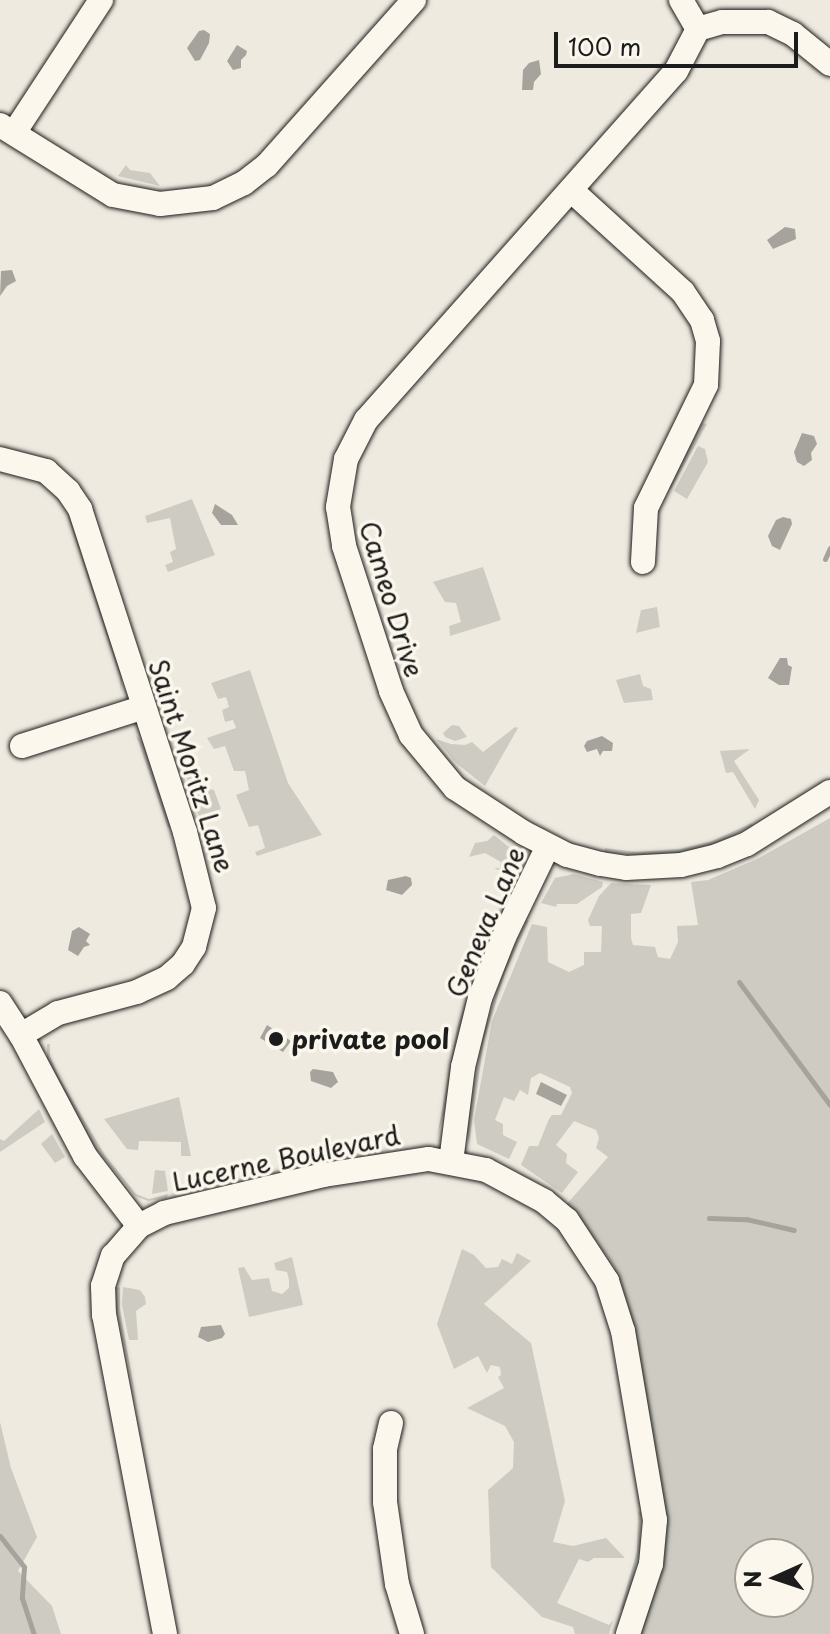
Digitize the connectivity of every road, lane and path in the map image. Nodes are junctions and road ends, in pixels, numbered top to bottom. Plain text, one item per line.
1 (101, 0) edge
2 (414, 0) edge
3 (681, 0) edge
4 (698, 29) junction
5 (830, 64) edge
6 (7, 129) edge
7 (571, 190) junction
8 (0, 459) edge
9 (643, 562) dead end
10 (144, 707) junction
11 (22, 746) dead end
12 (830, 792) edge
13 (548, 846) junction
14 (0, 1003) edge
15 (21, 1035) junction
16 (451, 1162) junction
17 (139, 1226) junction
18 (391, 1423) dead end
19 (165, 1634) edge
20 (412, 1634) edge
21 (628, 1634) edge

1 - 6 street
2 - 6 street
3 - 4 street
4 - 5 street
4 - 7 street, Cameo Drive
7 - 9 street
7 - 13 street, Cameo Drive
8 - 10 street, Saint Moritz Lane
10 - 11 street
10 - 15 street, Saint Moritz Lane
12 - 13 street, Cameo Drive
13 - 16 street, Geneva Lane
14 - 15 street
15 - 17 street
16 - 17 street, Lucerne Boulevard
16 - 21 street, Lucerne Boulevard
17 - 19 street, Lucerne Boulevard
18 - 20 street

